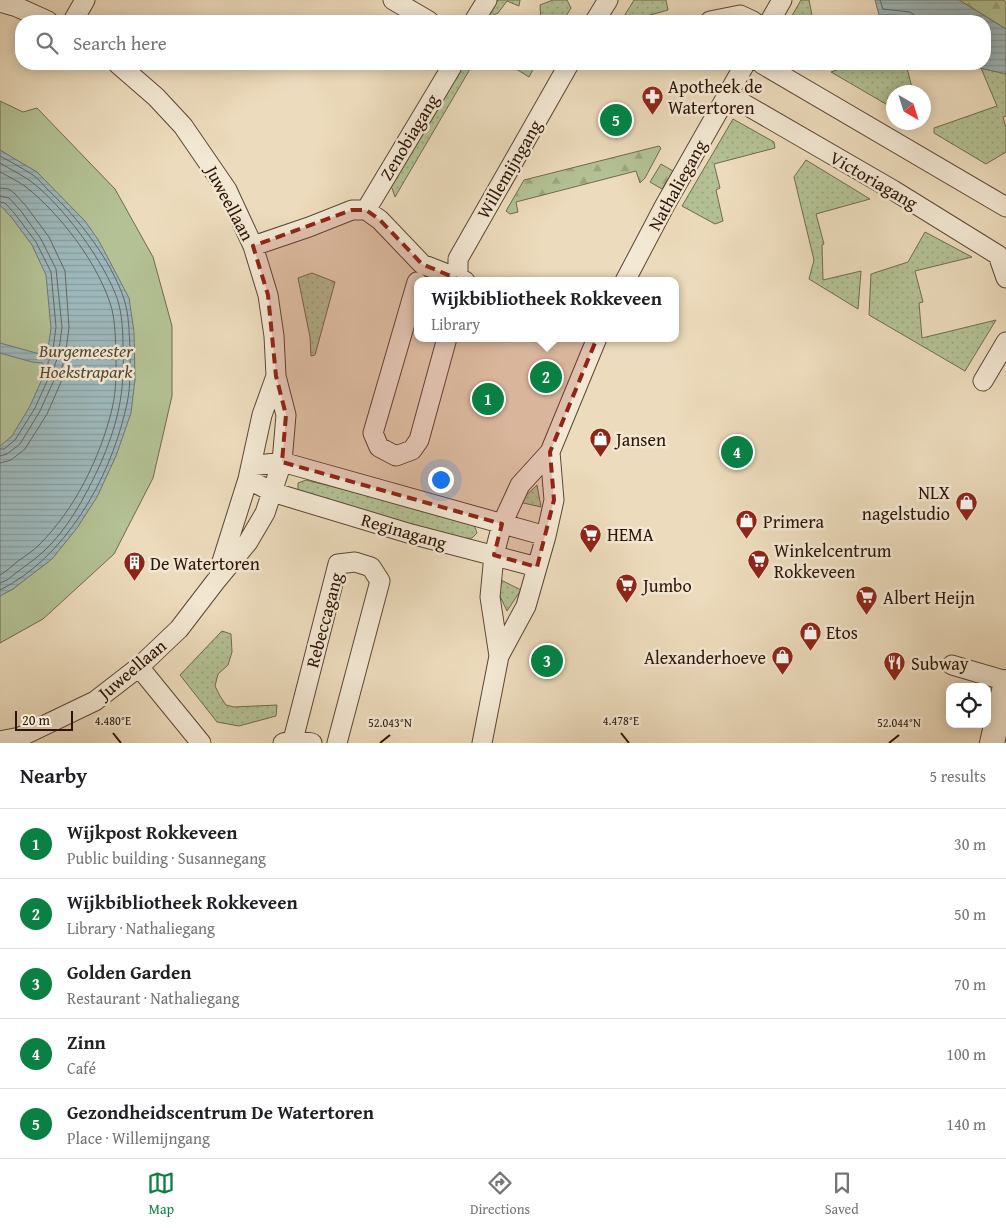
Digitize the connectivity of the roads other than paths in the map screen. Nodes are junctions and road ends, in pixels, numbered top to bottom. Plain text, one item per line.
1 (85, 0) edge
2 (393, 0) edge
3 (487, 0) edge
4 (608, 0) edge
5 (782, 0) edge
6 (4, 3) edge
7 (33, 15) edge
8 (76, 15) edge
9 (419, 15) edge
10 (478, 15) edge
11 (599, 15) edge
12 (773, 15) edge
13 (125, 70) edge
14 (450, 70) edge
15 (567, 70) edge
16 (741, 70) edge
17 (772, 70) edge
18 (727, 94) junction
19 (1006, 207) edge
20 (366, 210) junction
21 (253, 246) junction
22 (419, 276) edge
23 (460, 277) edge
24 (627, 277) edge
25 (1006, 278) edge
26 (414, 293) edge
27 (446, 342) edge
28 (594, 342) edge
29 (1006, 342) edge
30 (276, 376) junction
31 (983, 381) dead end
32 (550, 452) junction
33 (282, 462) junction
34 (249, 472) junction
35 (272, 492) junction
36 (502, 524) junction
37 (546, 536) junction
38 (494, 555) junction
39 (537, 567) junction
40 (215, 582) junction
41 (499, 656) junction
42 (952, 665) dead end
43 (139, 667) junction
44 (1006, 681) edge
45 (0, 742) edge
46 (287, 742) edge
47 (201, 743) edge
48 (312, 743) edge
49 (337, 743) edge
50 (482, 743) edge
51 (992, 743) edge

1 - 8 street
2 - 9 street
3 - 10 street
4 - 11 street
5 - 12 street
6 - 7 street
13 - 21 street, Juweellaan
14 - 20 street, Zenobiagang
15 - 23 street, Willemijngang
16 - 18 street, Nathaliegang
17 - 19 street
18 - 24 street, Nathaliegang
18 - 25 street, Victoriagang
20 - 21 street
20 - 22 street
21 - 30 street, Juweellaan
26 - 27 street
28 - 32 street
29 - 31 street
30 - 33 street, Juweellaan
30 - 34 street, Juweellaan
32 - 36 street
32 - 37 street
33 - 34 street, Reginagang
33 - 35 street
33 - 36 street, Reginagang
34 - 35 street, Reginagang
34 - 40 street, Juweellaan
35 - 38 street, Reginagang
35 - 40 street, Juweellaan
36 - 37 street, Reginagang
36 - 38 street
37 - 39 street
38 - 39 street, Reginagang
38 - 41 street
39 - 41 street
40 - 43 street, Juweellaan
41 - 50 street
42 - 44 street
43 - 45 street, Juweellaan
43 - 47 street
44 - 51 street
46 - 48 street, Rebeccagang
46 - 49 street, Rebeccagang

